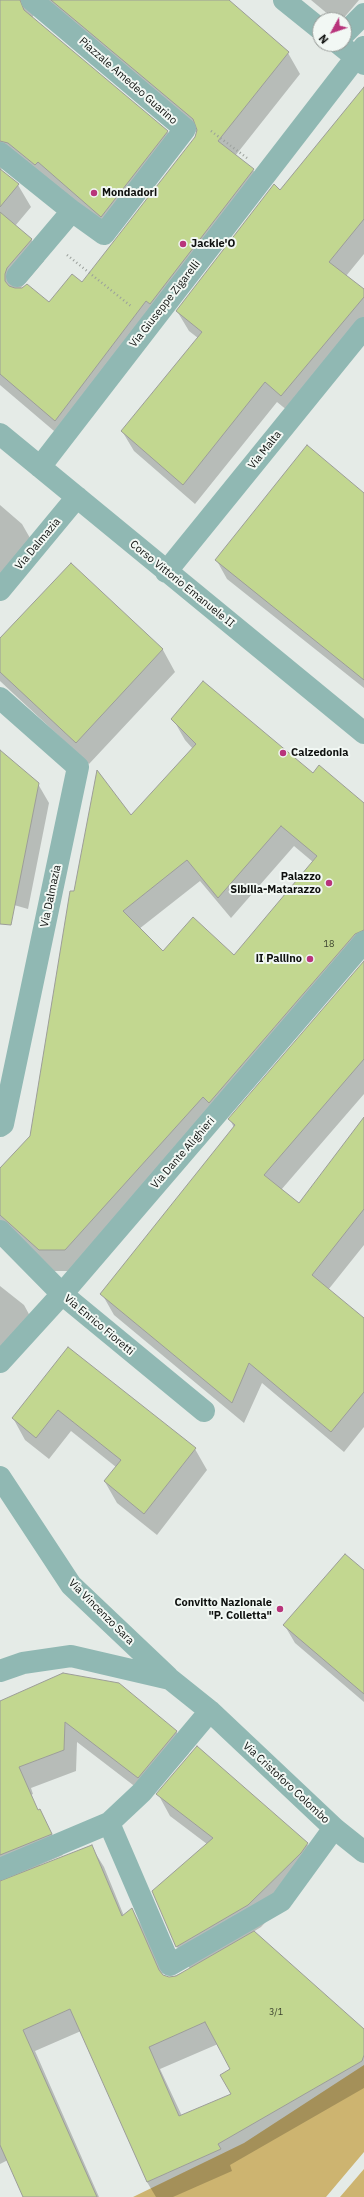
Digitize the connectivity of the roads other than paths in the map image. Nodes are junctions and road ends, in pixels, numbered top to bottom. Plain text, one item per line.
1 (32, 0) edge
2 (284, 0) edge
3 (364, 14) edge
4 (312, 23) edge
5 (352, 26) edge
6 (355, 53) edge
7 (0, 153) edge
8 (72, 211) junction
9 (17, 276) dead end
10 (364, 328) edge
11 (0, 434) edge
12 (40, 467) junction
13 (77, 498) junction
14 (166, 572) junction
15 (0, 590) edge
16 (0, 698) edge
17 (364, 733) edge
18 (364, 942) edge
19 (0, 1126) edge
20 (0, 1231) edge
21 (62, 1294) junction
22 (0, 1362) edge
23 (204, 1411) dead end
24 (0, 1477) edge
25 (0, 1671) edge
26 (170, 1679) junction
27 (210, 1711) junction
28 (109, 1823) junction
29 (334, 1828) junction
30 (364, 1852) edge
31 (0, 1869) edge

1 - 8 street, Piazzale Amedeo Guarino
2 - 4 street
3 - 5 street
6 - 12 street, Via Giuseppe Zigarelli
7 - 8 street, Piazzale Amedeo Guarino
8 - 9 street
10 - 14 street, Via Malta
11 - 12 street, Corso Vittorio Emanuele II
12 - 13 street, Corso Vittorio Emanuele II
13 - 14 street, Corso Vittorio Emanuele II
13 - 15 street, Via Dalmazia
14 - 17 street, Corso Vittorio Emanuele II
16 - 19 street, Via Dalmazia
18 - 21 street, Via Dante Alighieri
20 - 21 street, Via Enrico Fioretti
21 - 22 street, Via Dante Alighieri
21 - 23 street, Via Enrico Fioretti
24 - 26 street, Via Vincenzo Sara
25 - 26 street
26 - 27 street, Via Vincenzo Sara
27 - 28 street
27 - 29 street, Via Cristoforo Colombo
28 - 29 street
28 - 31 street
29 - 30 street, Via Cristoforo Colombo

